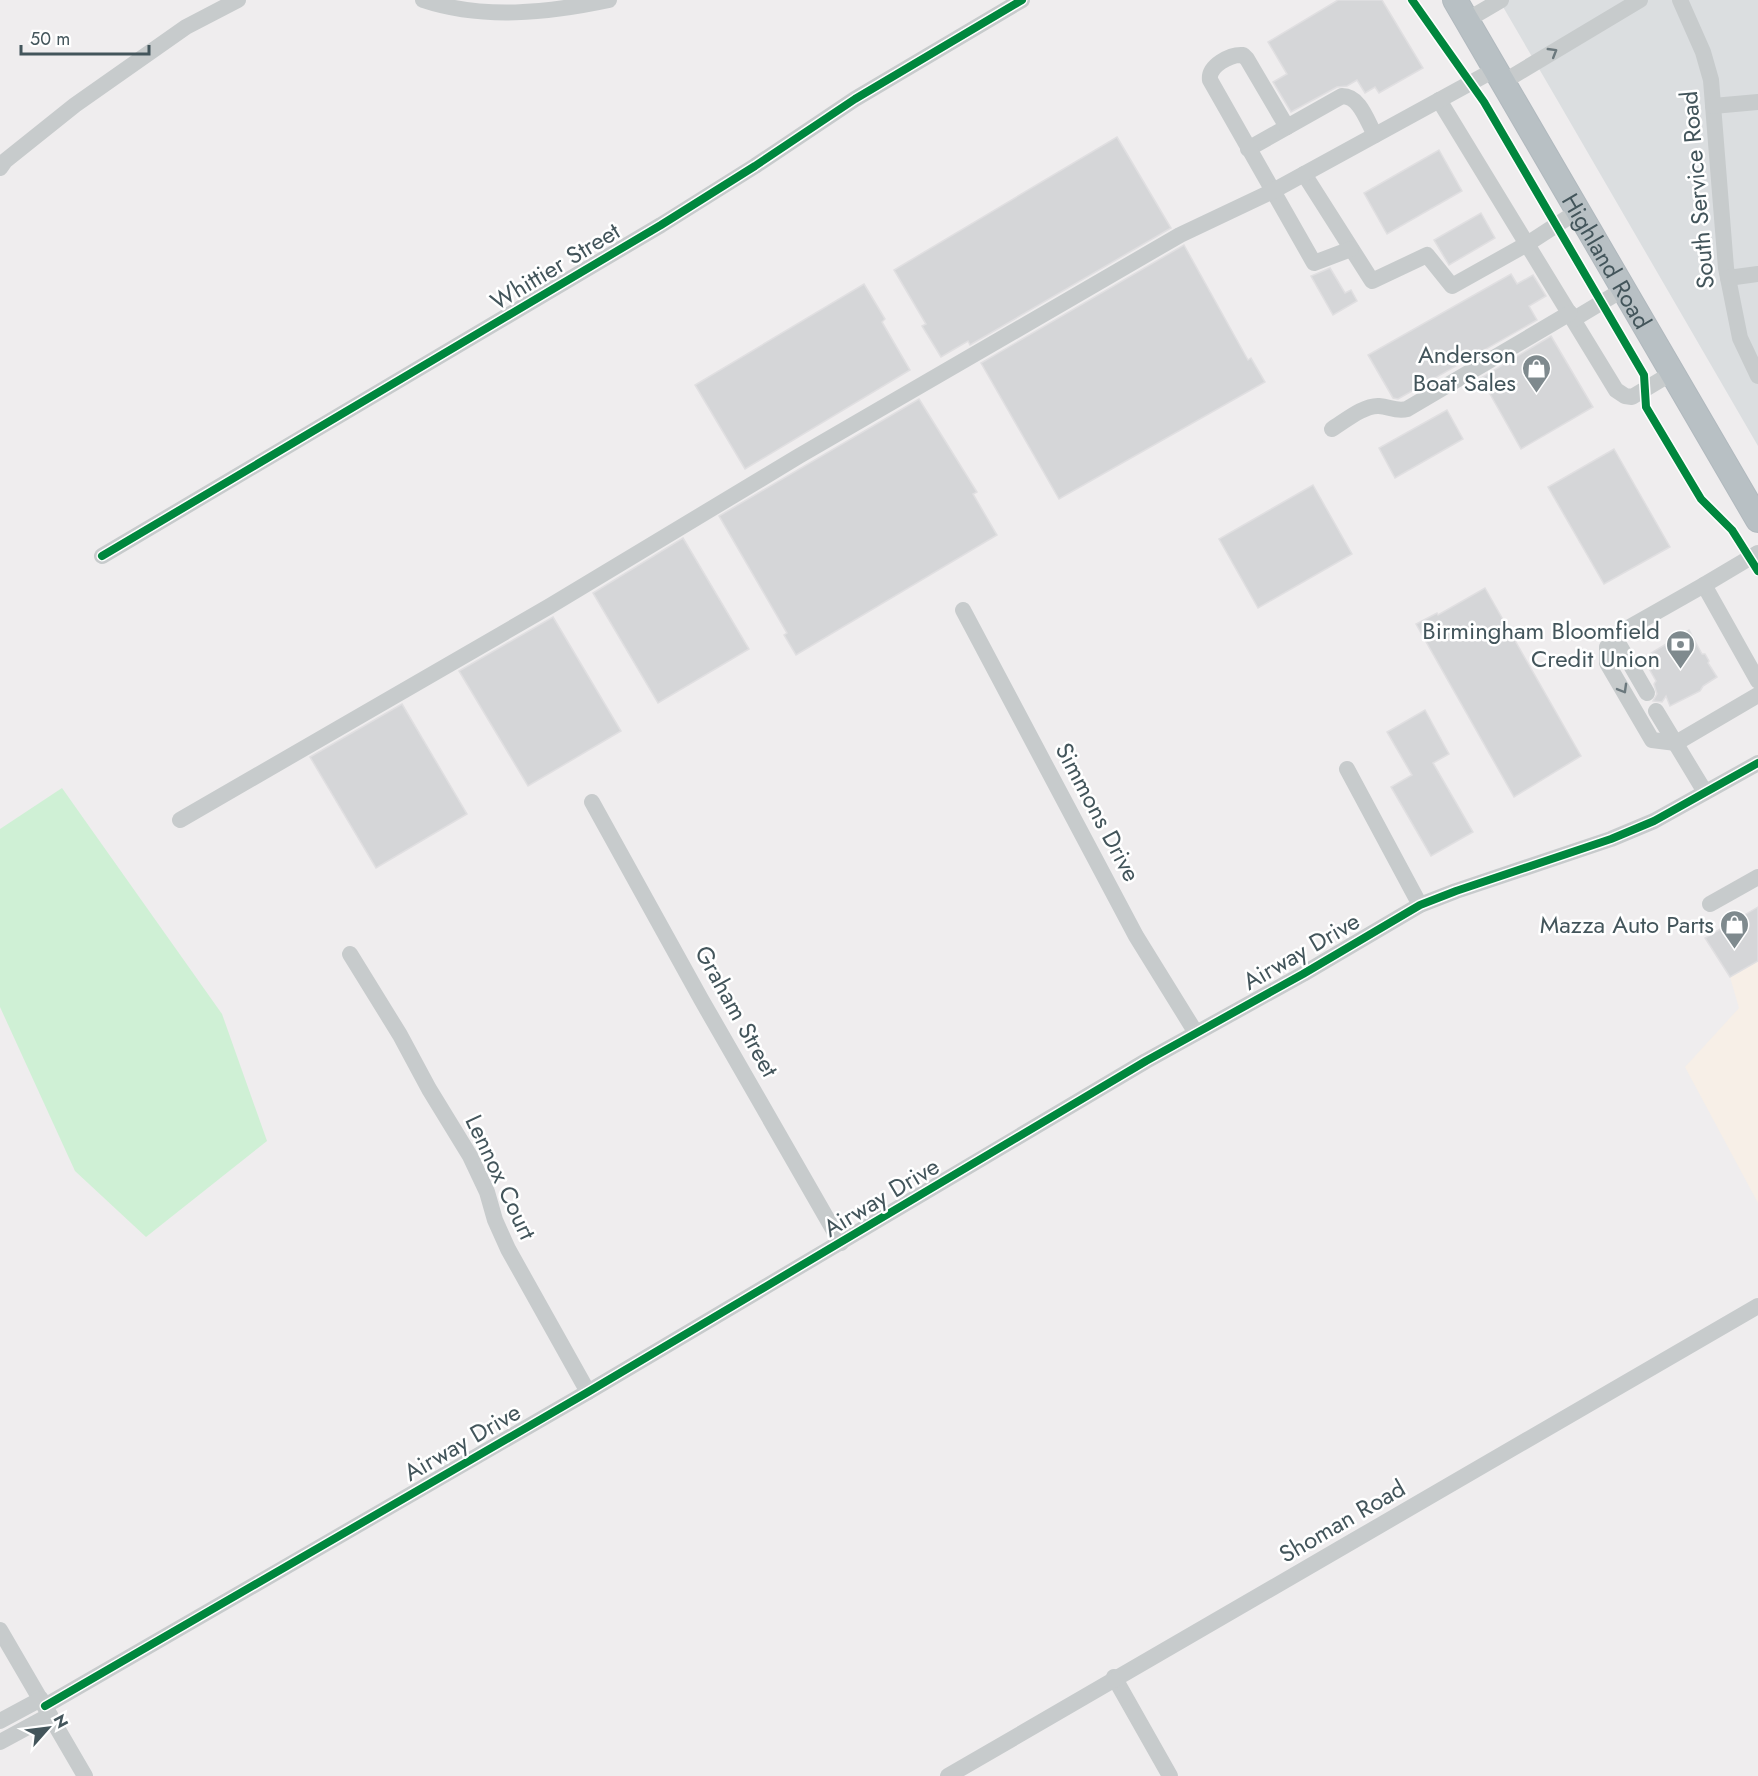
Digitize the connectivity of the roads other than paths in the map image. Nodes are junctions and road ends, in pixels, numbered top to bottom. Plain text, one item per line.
1 (238, 0) edge
2 (423, 0) edge
3 (609, 0) edge
4 (1022, 0) edge
5 (1502, 0) edge
6 (1640, 0) edge
7 (1680, 0) edge
8 (1461, 10) edge
9 (1499, 76) junction
10 (1439, 100) junction
11 (1758, 102) edge
12 (1713, 106) junction
13 (1287, 127) junction
14 (1375, 135) junction
15 (1248, 149) junction
16 (0, 168) edge
17 (1304, 174) junction
18 (1273, 191) junction
19 (1578, 211) junction
20 (1527, 244) junction
21 (1351, 249) junction
22 (1758, 274) edge
23 (1728, 278) junction
24 (1624, 289) junction
25 (1572, 316) junction
26 (1672, 373) junction
27 (1758, 376) edge
28 (1332, 429) dead end
29 (1758, 520) edge
30 (1758, 553) edge
31 (102, 556) dead end
32 (1704, 585) junction
33 (963, 609) dead end
34 (1614, 636) junction
35 (1758, 681) edge
36 (1647, 693) dead end
37 (1758, 695) edge
38 (1656, 711) dead end
39 (1676, 743) junction
40 (1758, 763) edge
41 (1347, 769) dead end
42 (1705, 792) junction
43 (592, 801) dead end
44 (180, 820) dead end
45 (1758, 877) edge
46 (1710, 904) dead end
47 (1420, 905) junction
48 (350, 954) dead end
49 (1196, 1033) junction
50 (842, 1243) junction
51 (1758, 1306) edge
52 (588, 1392) junction
53 (0, 1630) edge
54 (1114, 1677) junction
55 (45, 1707) junction
56 (0, 1721) edge
57 (0, 1742) edge
58 (85, 1776) edge
59 (948, 1776) edge
60 (1170, 1776) edge

1 - 16 street
2 - 3 street
4 - 31 street, Whittier Street
5 - 8 street
9 -> 6 street
7 - 12 street, South Service Road
8 - 9 highway, Highland Road
9 - 10 street
9 - 19 highway, Highland Road
10 - 14 street
10 - 20 street
11 - 12 street
12 - 23 street, South Service Road
13 - 14 street
13 - 15 street
13 - 15 street
14 - 17 street
15 - 18 street
17 - 18 street
17 - 21 street
18 - 21 street
18 - 44 street
19 - 20 street
19 - 24 highway, Highland Road
20 - 21 street
20 - 25 street
22 - 23 street
23 - 27 street, South Service Road
24 - 25 street
24 - 26 highway, Highland Road
25 - 26 street
25 - 28 street
26 - 29 highway, Highland Road
30 - 32 street
32 - 34 street
32 - 35 street
33 - 49 street, Simmons Drive
34 - 36 street
34 -> 39 street
37 - 39 street
38 - 39 street
39 - 42 street
40 - 42 street, Airway Drive
41 - 47 street
42 - 47 street, Airway Drive
43 - 50 street, Graham Street
45 - 46 street
47 - 49 street, Airway Drive
48 - 52 street, Lennox Court
49 - 50 street, Airway Drive
50 - 52 street, Airway Drive
51 - 54 street, Shoman Road
52 - 55 street, Airway Drive
53 - 55 street
54 - 59 street, Shoman Road
54 - 60 street
55 - 56 street
55 - 57 street
55 - 58 street

